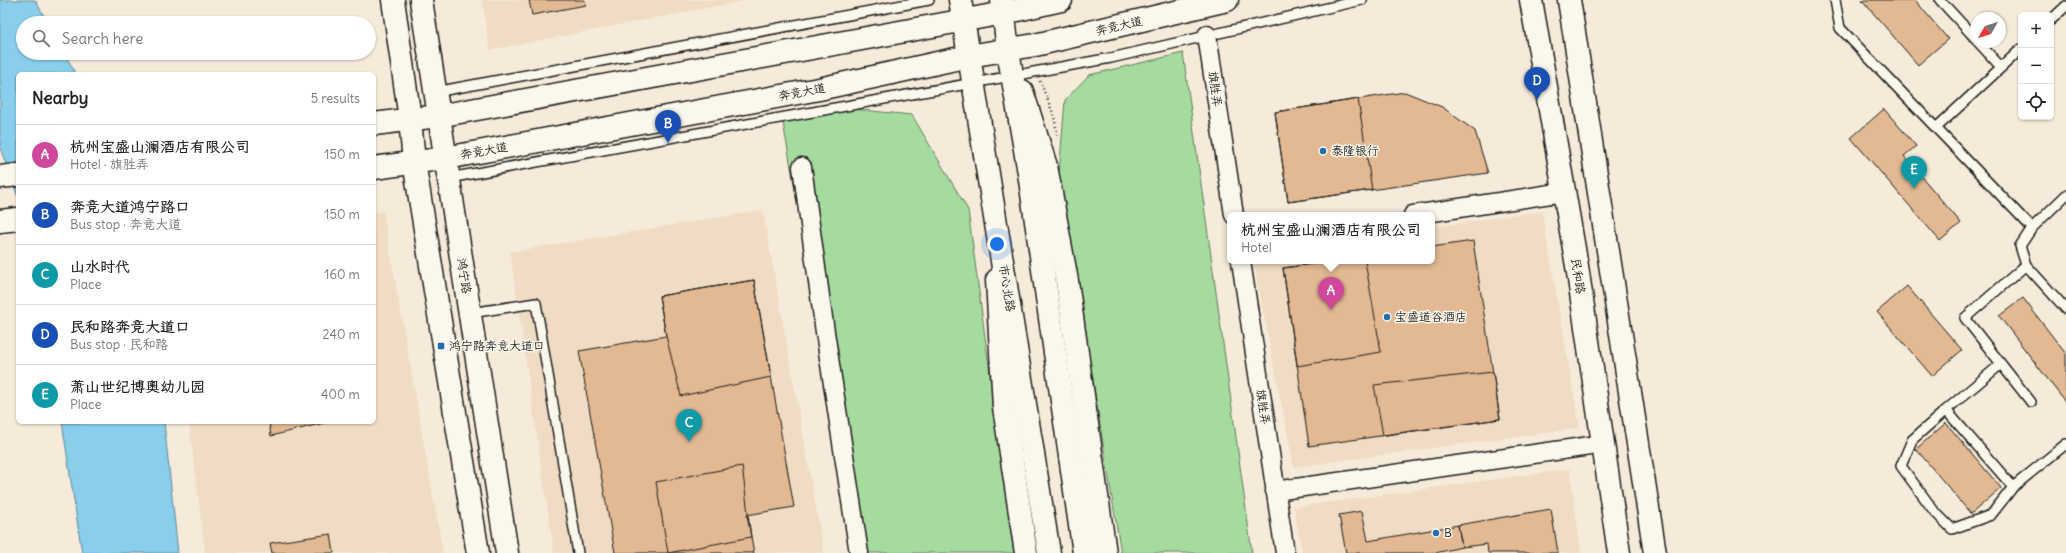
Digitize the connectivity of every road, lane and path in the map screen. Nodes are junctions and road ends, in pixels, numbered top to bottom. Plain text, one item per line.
1 (393, 0) edge
2 (421, 0) edge
3 (929, 0) edge
4 (1061, 0) edge
5 (1227, 0) edge
6 (1362, 0) edge
7 (1531, 0) edge
8 (1569, 0) edge
9 (1835, 0) edge
10 (1940, 0) edge
11 (1003, 6) edge
12 (2066, 6) edge
13 (962, 10) edge
14 (2054, 17) edge
15 (1970, 32) edge
16 (1207, 35) junction
17 (1984, 48) edge
18 (1008, 51) junction
19 (2018, 51) edge
20 (969, 56) junction
21 (2001, 67) junction
22 (1014, 74) junction
23 (973, 82) junction
24 (434, 92) junction
25 (438, 116) junction
26 (410, 119) junction
27 (376, 124) edge
28 (1936, 128) junction
29 (414, 162) junction
30 (802, 167) dead end
31 (376, 168) edge
32 (447, 168) junction
33 (16, 175) edge
34 (0, 177) edge
35 (1564, 192) junction
36 (2066, 195) edge
37 (994, 207) junction
38 (1234, 212) edge
39 (1433, 212) edge
40 (16, 218) edge
41 (0, 221) edge
42 (2032, 228) junction
43 (1241, 264) edge
44 (2026, 266) junction
45 (2066, 309) edge
46 (470, 313) junction
47 (1073, 323) junction
48 (1068, 353) dead end
49 (2001, 364) junction
50 (1066, 369) dead end
51 (1062, 399) junction
52 (2031, 402) dead end
53 (1946, 410) junction
54 (1604, 444) junction
55 (2066, 444) edge
56 (2013, 487) junction
57 (1275, 491) junction
58 (478, 553) edge
59 (507, 553) edge
60 (578, 553) edge
61 (859, 553) edge
62 (1026, 553) edge
63 (1049, 553) edge
64 (1084, 553) edge
65 (1105, 553) edge
66 (1285, 553) edge
67 (1619, 553) edge
68 (1655, 553) edge

1 - 26 main road
2 - 24 main road, 鸿宁路
3 - 24 lane
4 - 11 main road
5 - 18 main road, 奔竞大道
6 - 16 lane
7 - 35 main road, 民和路
8 - 68 main road
9 - 28 lane
10 - 15 lane
11 - 13 main road
11 - 18 main road
12 - 14 lane
13 - 20 main road, 市心北路
13 - 25 main road
16 - 22 lane
16 - 38 street, 旗胜弄
17 - 21 lane
18 - 20 main road, 奔竞大道
18 - 22 main road
19 - 21 lane
20 - 23 main road, 市心北路
20 - 32 main road, 奔竞大道
21 - 28 lane
22 - 23 lane
22 - 47 main road
22 - 51 main road
23 - 32 lane
23 - 37 main road, 市心北路
24 - 25 main road, 鸿宁路
25 - 26 main road
25 - 32 main road, 鸿宁路
26 - 27 main road
26 - 29 main road
28 - 42 lane
29 - 31 main road, 奔竞大道
29 - 32 main road, 奔竞大道
29 - 58 main road
30 - 61 street
32 - 46 main road, 鸿宁路
33 - 34 main road
35 - 39 street
35 - 54 main road, 民和路
36 - 42 lane
37 - 62 main road
37 - 63 main road, 市心北路
40 - 41 main road
42 - 44 lane
43 - 57 street, 旗胜弄
44 - 45 lane
44 - 49 lane
46 - 59 main road, 鸿宁路
46 - 60 lane
47 - 48 lane
47 - 65 main road
49 - 52 lane
49 - 53 lane
50 - 51 lane
51 - 64 main road
53 - 56 lane
53 - 56 lane
54 - 57 street
54 - 67 main road, 民和路
55 - 56 lane
57 - 66 street, 旗胜弄

